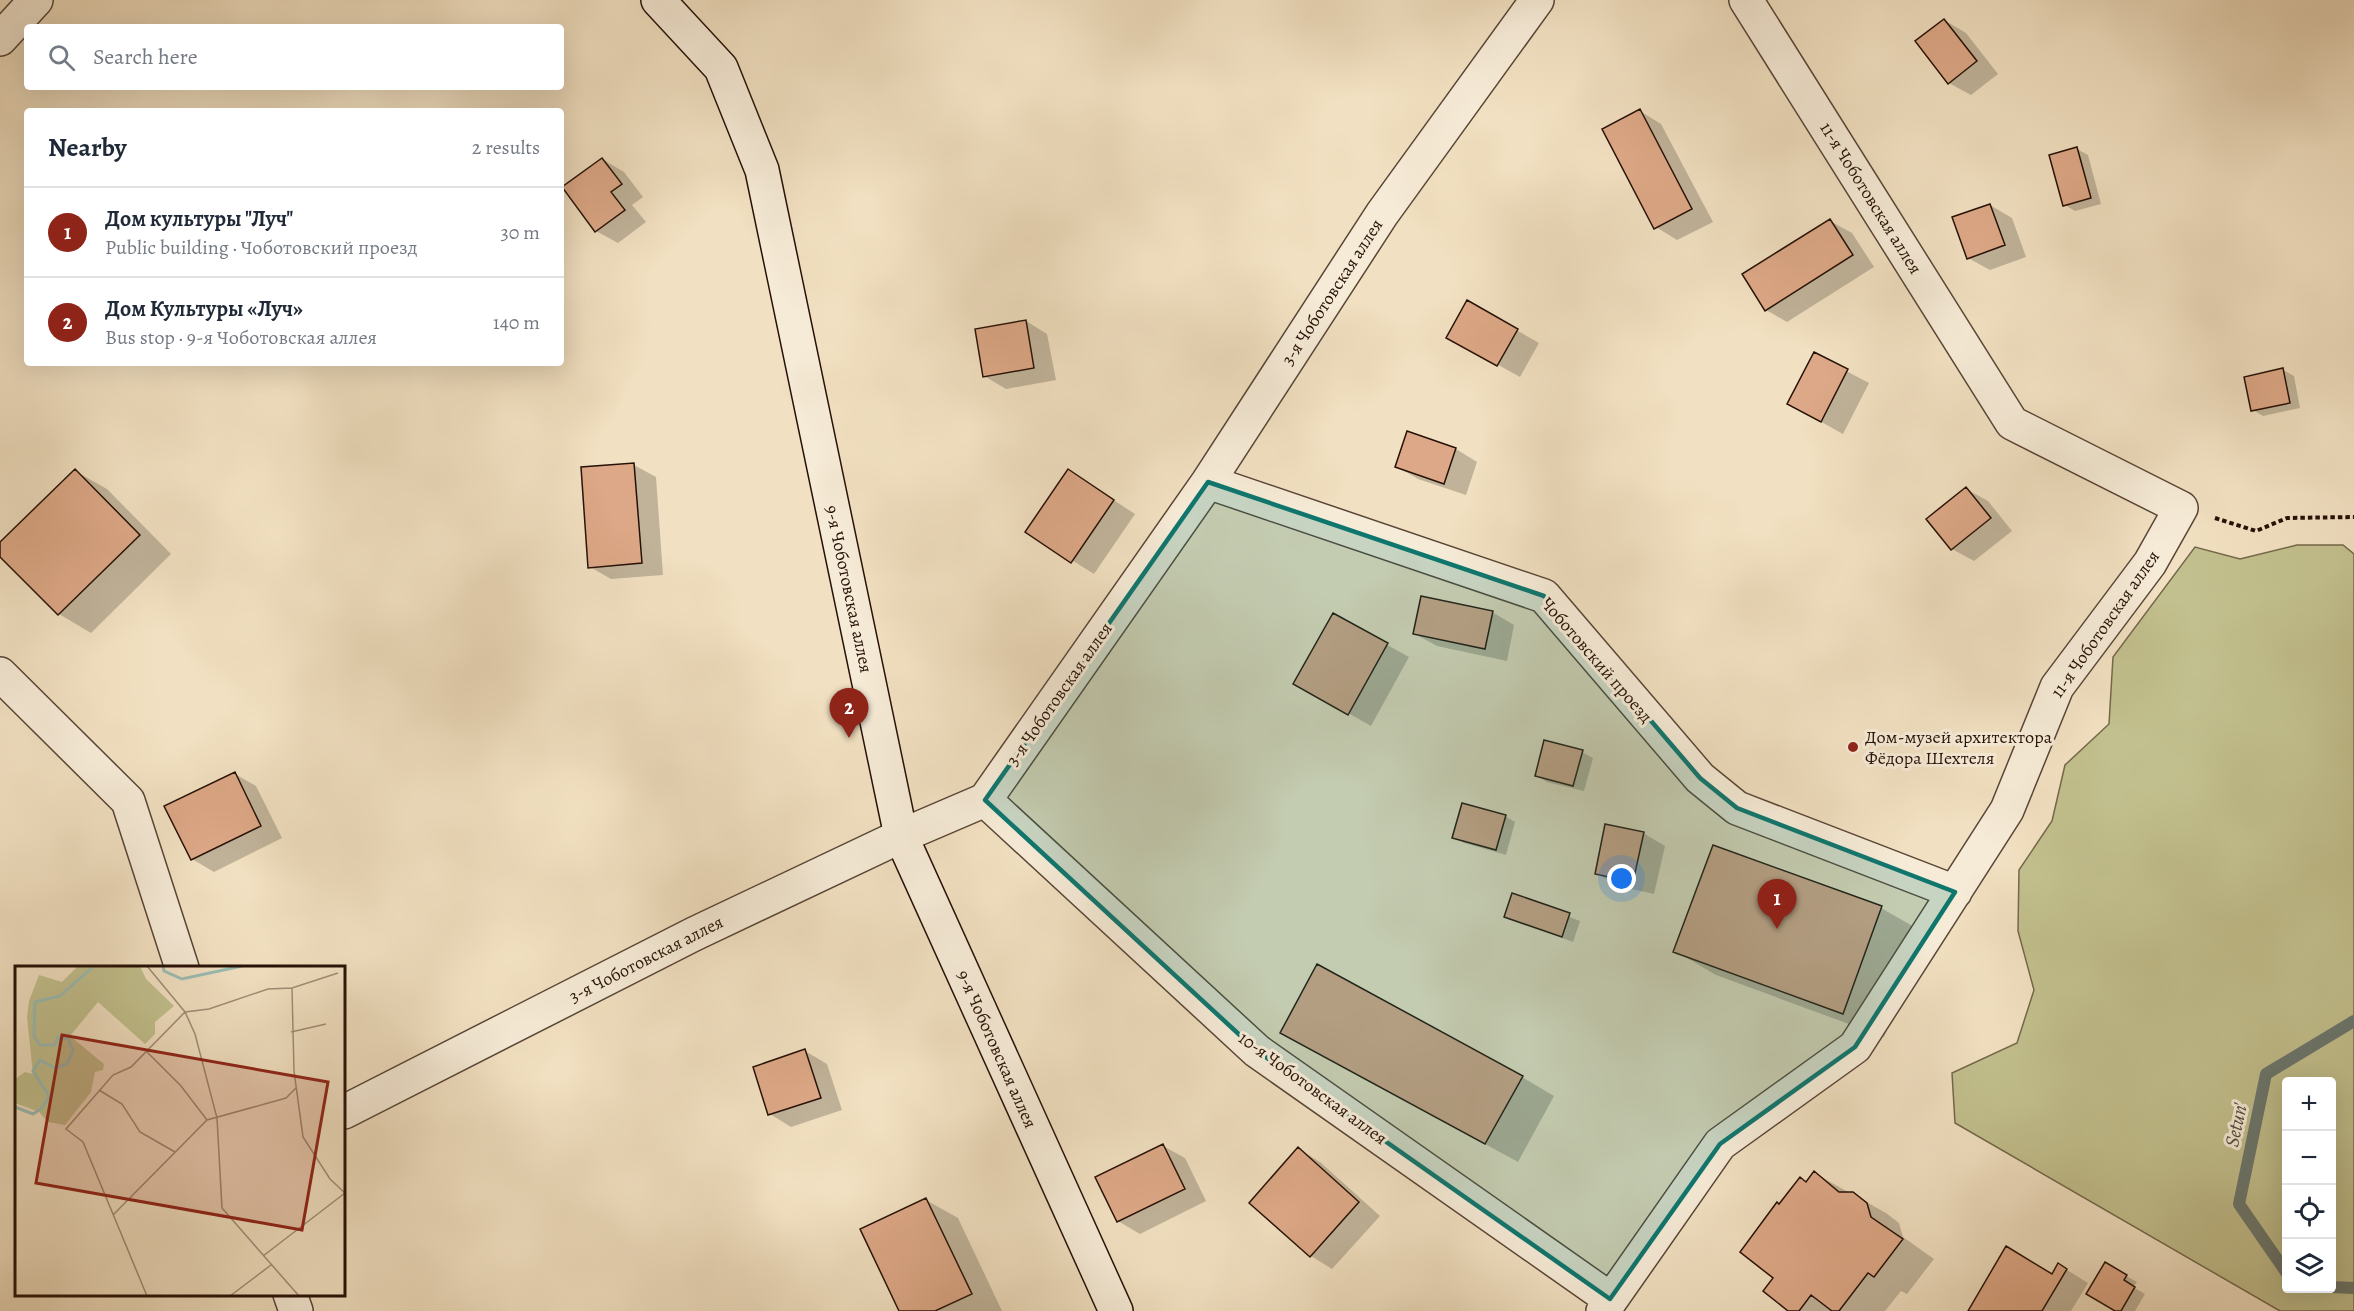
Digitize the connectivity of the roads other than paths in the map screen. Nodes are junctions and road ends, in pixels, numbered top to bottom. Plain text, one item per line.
1 (36, 0) edge
2 (658, 0) edge
3 (1537, 0) edge
4 (1746, 0) edge
5 (0, 39) edge
6 (1208, 482) junction
7 (0, 674) edge
8 (985, 800) junction
9 (901, 836) junction
10 (1955, 892) junction
11 (181, 966) edge
12 (345, 1111) edge
13 (291, 1296) edge
14 (1607, 1305) edge
15 (296, 1311) edge
16 (1116, 1311) edge

1 - 5 street
2 - 9 street, 9-я Чоботовская аллея
3 - 6 street, 3-я Чоботовская аллея
4 - 10 street, 11-я Чоботовская аллея
6 - 8 street, 3-я Чоботовская аллея
6 - 10 street, Чоботовский проезд
7 - 11 street
8 - 9 street, 3-я Чоботовская аллея
8 - 14 street, 10-я Чоботовская аллея
9 - 12 street, 3-я Чоботовская аллея
9 - 16 street, 9-я Чоботовская аллея
10 - 14 street, 11-я Чоботовская аллея
13 - 15 street

